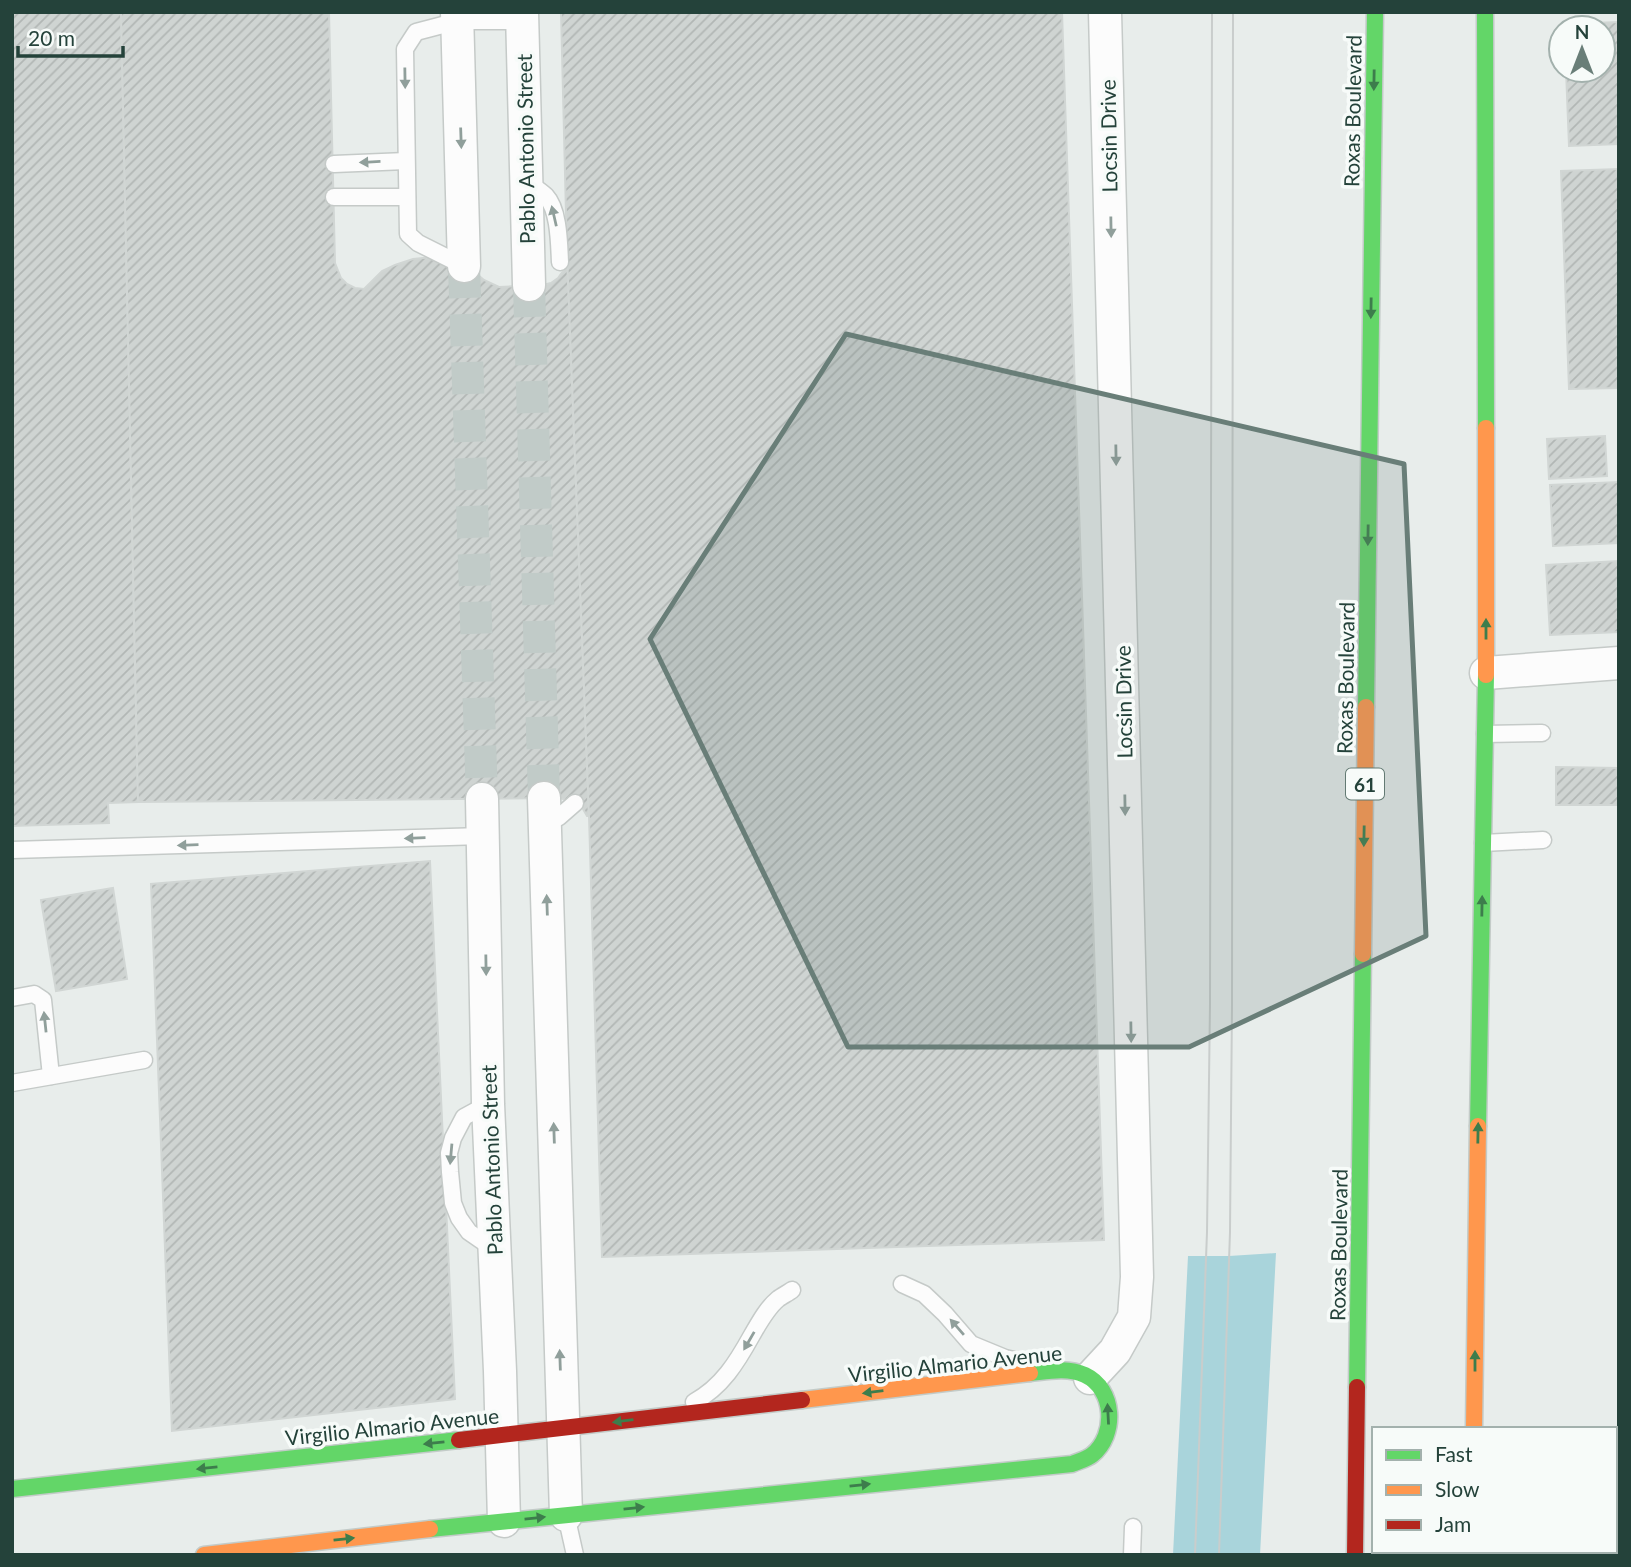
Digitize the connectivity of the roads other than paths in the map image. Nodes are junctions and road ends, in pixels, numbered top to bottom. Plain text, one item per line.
1 (1105, 12) edge
2 (1375, 12) edge
3 (1485, 12) edge
4 (458, 16) edge
5 (522, 16) edge
6 (406, 160) junction
7 (334, 164) dead end
8 (526, 181) junction
9 (334, 197) dead end
10 (407, 197) junction
11 (560, 262) dead end
12 (464, 265) joint
13 (529, 285) tunnel mouth
14 (1619, 663) edge
15 (1486, 673) junction
16 (1542, 733) dead end
17 (1485, 734) junction
18 (482, 799) tunnel mouth
19 (575, 803) dead end
20 (545, 812) joint
21 (483, 835) junction
22 (1543, 840) dead end
23 (1483, 843) junction
24 (12, 850) edge
25 (12, 998) edge
26 (144, 1060) dead end
27 (51, 1076) junction
28 (12, 1083) edge
29 (488, 1104) junction
30 (495, 1250) junction
31 (902, 1284) dead end
32 (792, 1290) dead end
33 (1076, 1374) junction
34 (670, 1416) junction
35 (1474, 1427) edge
36 (562, 1428) junction
37 (501, 1435) junction
38 (12, 1489) edge
39 (566, 1515) junction
40 (504, 1521) junction
41 (1133, 1527) dead end
42 (270, 1551) edge
43 (204, 1555) edge
44 (575, 1555) edge
45 (1132, 1555) edge
46 (1355, 1555) edge

1 -> 33 street, Locsin Drive
2 -> 46 main road, Roxas Boulevard / 61
15 -> 3 main road
4 - 5 lane
4 -> 6 lane
4 -> 12 street
5 - 8 street, Pablo Antonio Street
6 -> 7 lane
6 - 10 lane
11 -> 8 lane
8 - 13 street, Pablo Antonio Street
9 - 10 lane
10 - 12 lane
14 - 15 street
15 - 17 main road
16 - 17 lane
17 - 23 main road
18 - 21 street, Pablo Antonio Street
19 - 20 lane
36 -> 20 street
21 -> 24 lane
21 -> 29 street, Pablo Antonio Street
22 - 23 lane
35 -> 23 main road
27 -> 25 lane
26 - 27 lane
27 - 28 lane
29 - 30 street, Pablo Antonio Street
29 -> 30 lane
30 - 37 street, Pablo Antonio Street
33 -> 31 lane
32 -> 34 lane
33 -> 34 main road, Virgilio Almario Avenue
39 -> 33 main road, Virgilio Almario Avenue
34 -> 36 main road, Virgilio Almario Avenue
36 - 37 main road, Virgilio Almario Avenue
36 - 39 street
37 -> 38 main road, Virgilio Almario Avenue
37 - 40 street, Pablo Antonio Street
40 -> 39 main road, Virgilio Almario Avenue
39 - 44 lane
42 -> 40 main road, Virgilio Almario Avenue
41 - 45 lane
42 - 43 main road, Virgilio Almario Avenue

